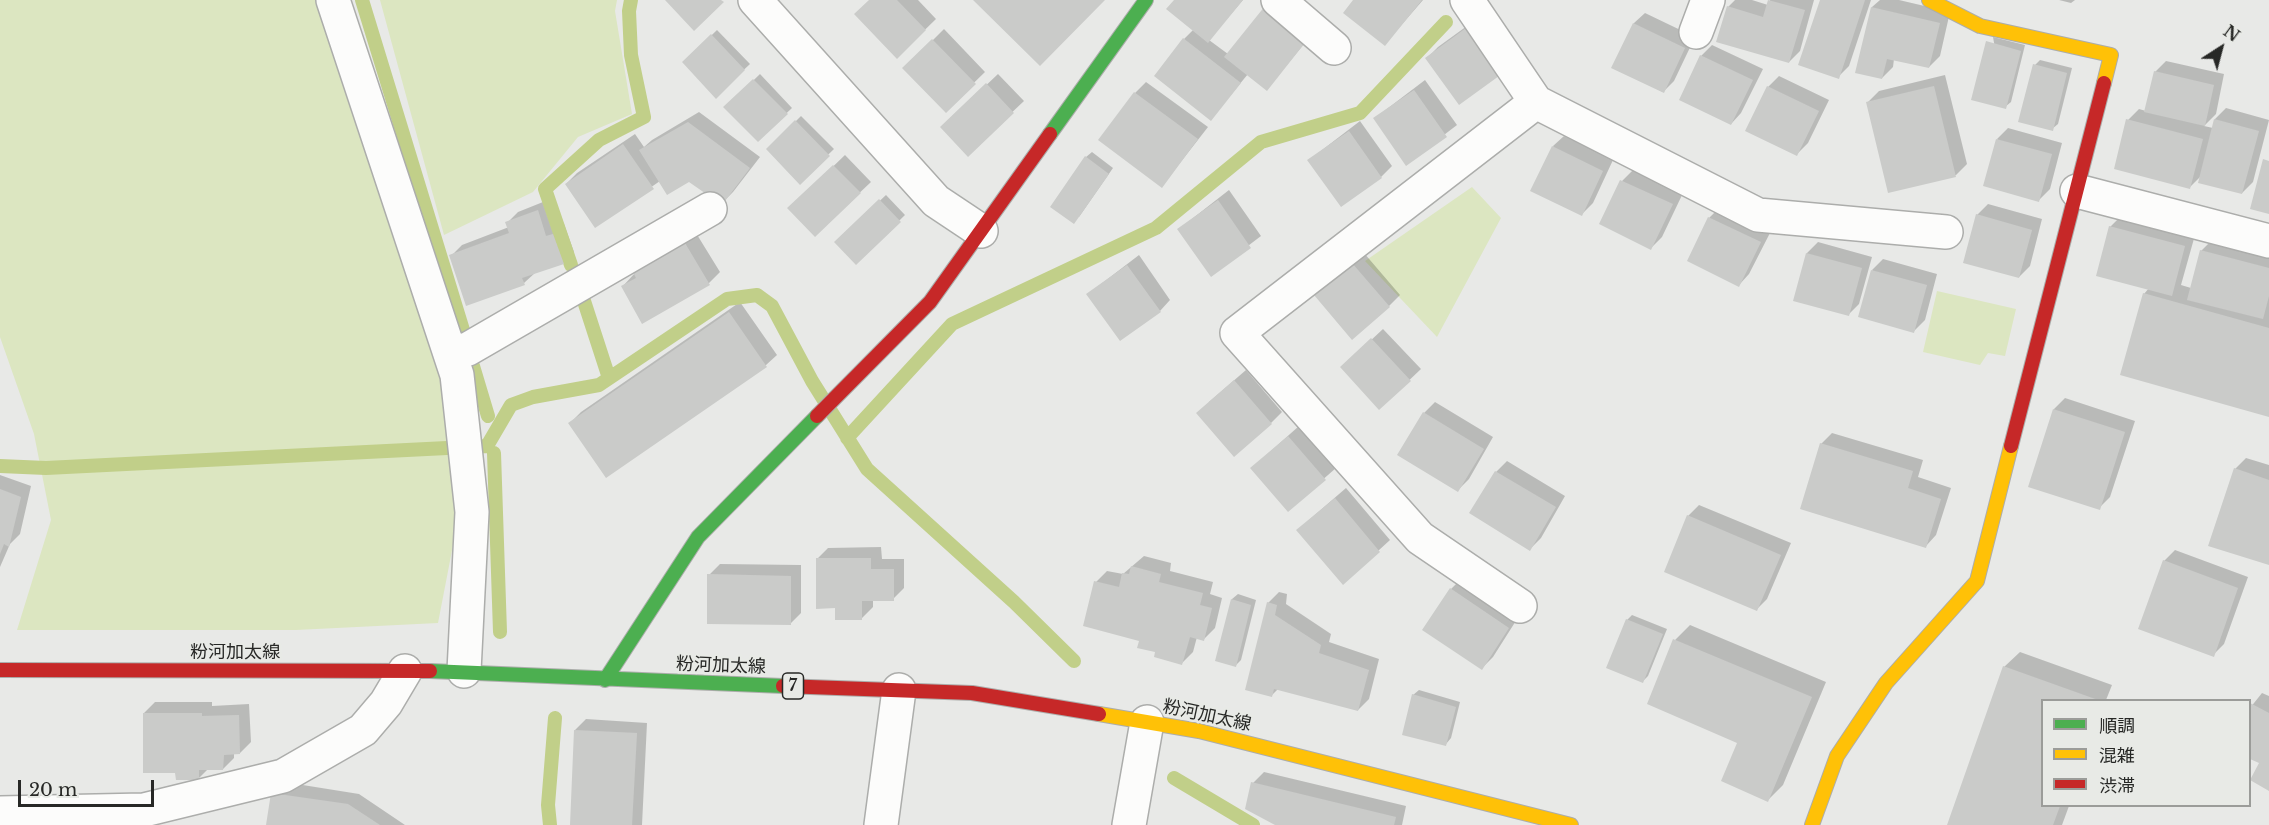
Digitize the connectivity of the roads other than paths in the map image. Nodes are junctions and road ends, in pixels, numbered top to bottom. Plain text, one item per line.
1 (333, 0) edge
2 (755, 0) edge
3 (1146, 0) edge
4 (1278, 0) edge
5 (1467, 0) edge
6 (1708, 0) edge
7 (1929, 0) edge
8 (1696, 32) dead end
9 (1334, 48) dead end
10 (1536, 102) junction
11 (2077, 191) junction
12 (710, 209) dead end
13 (981, 231) junction
14 (1946, 232) dead end
15 (2269, 241) edge
16 (450, 354) junction
17 (1520, 606) dead end
18 (0, 670) edge
19 (405, 671) junction
20 (464, 671) junction
21 (605, 680) junction
22 (899, 690) junction
23 (1147, 722) junction
24 (0, 813) edge
25 (881, 825) edge
26 (1130, 825) edge
27 (1571, 825) edge
28 (1812, 825) edge

1 - 16 street
2 - 13 street
3 - 13 street
4 - 9 street
5 - 10 street
6 - 8 street
7 - 11 street
10 - 14 street
10 - 17 street
11 - 15 street
11 - 28 street
12 - 16 street
13 - 21 street
16 - 20 street
18 - 19 street, 粉河加太線 / 7
19 - 20 street, 粉河加太線 / 7
19 - 24 street
20 - 21 street, 粉河加太線 / 7
21 - 22 street, 粉河加太線 / 7
22 - 23 street, 粉河加太線 / 7
22 - 25 street
23 - 26 street
23 - 27 street, 粉河加太線 / 7

